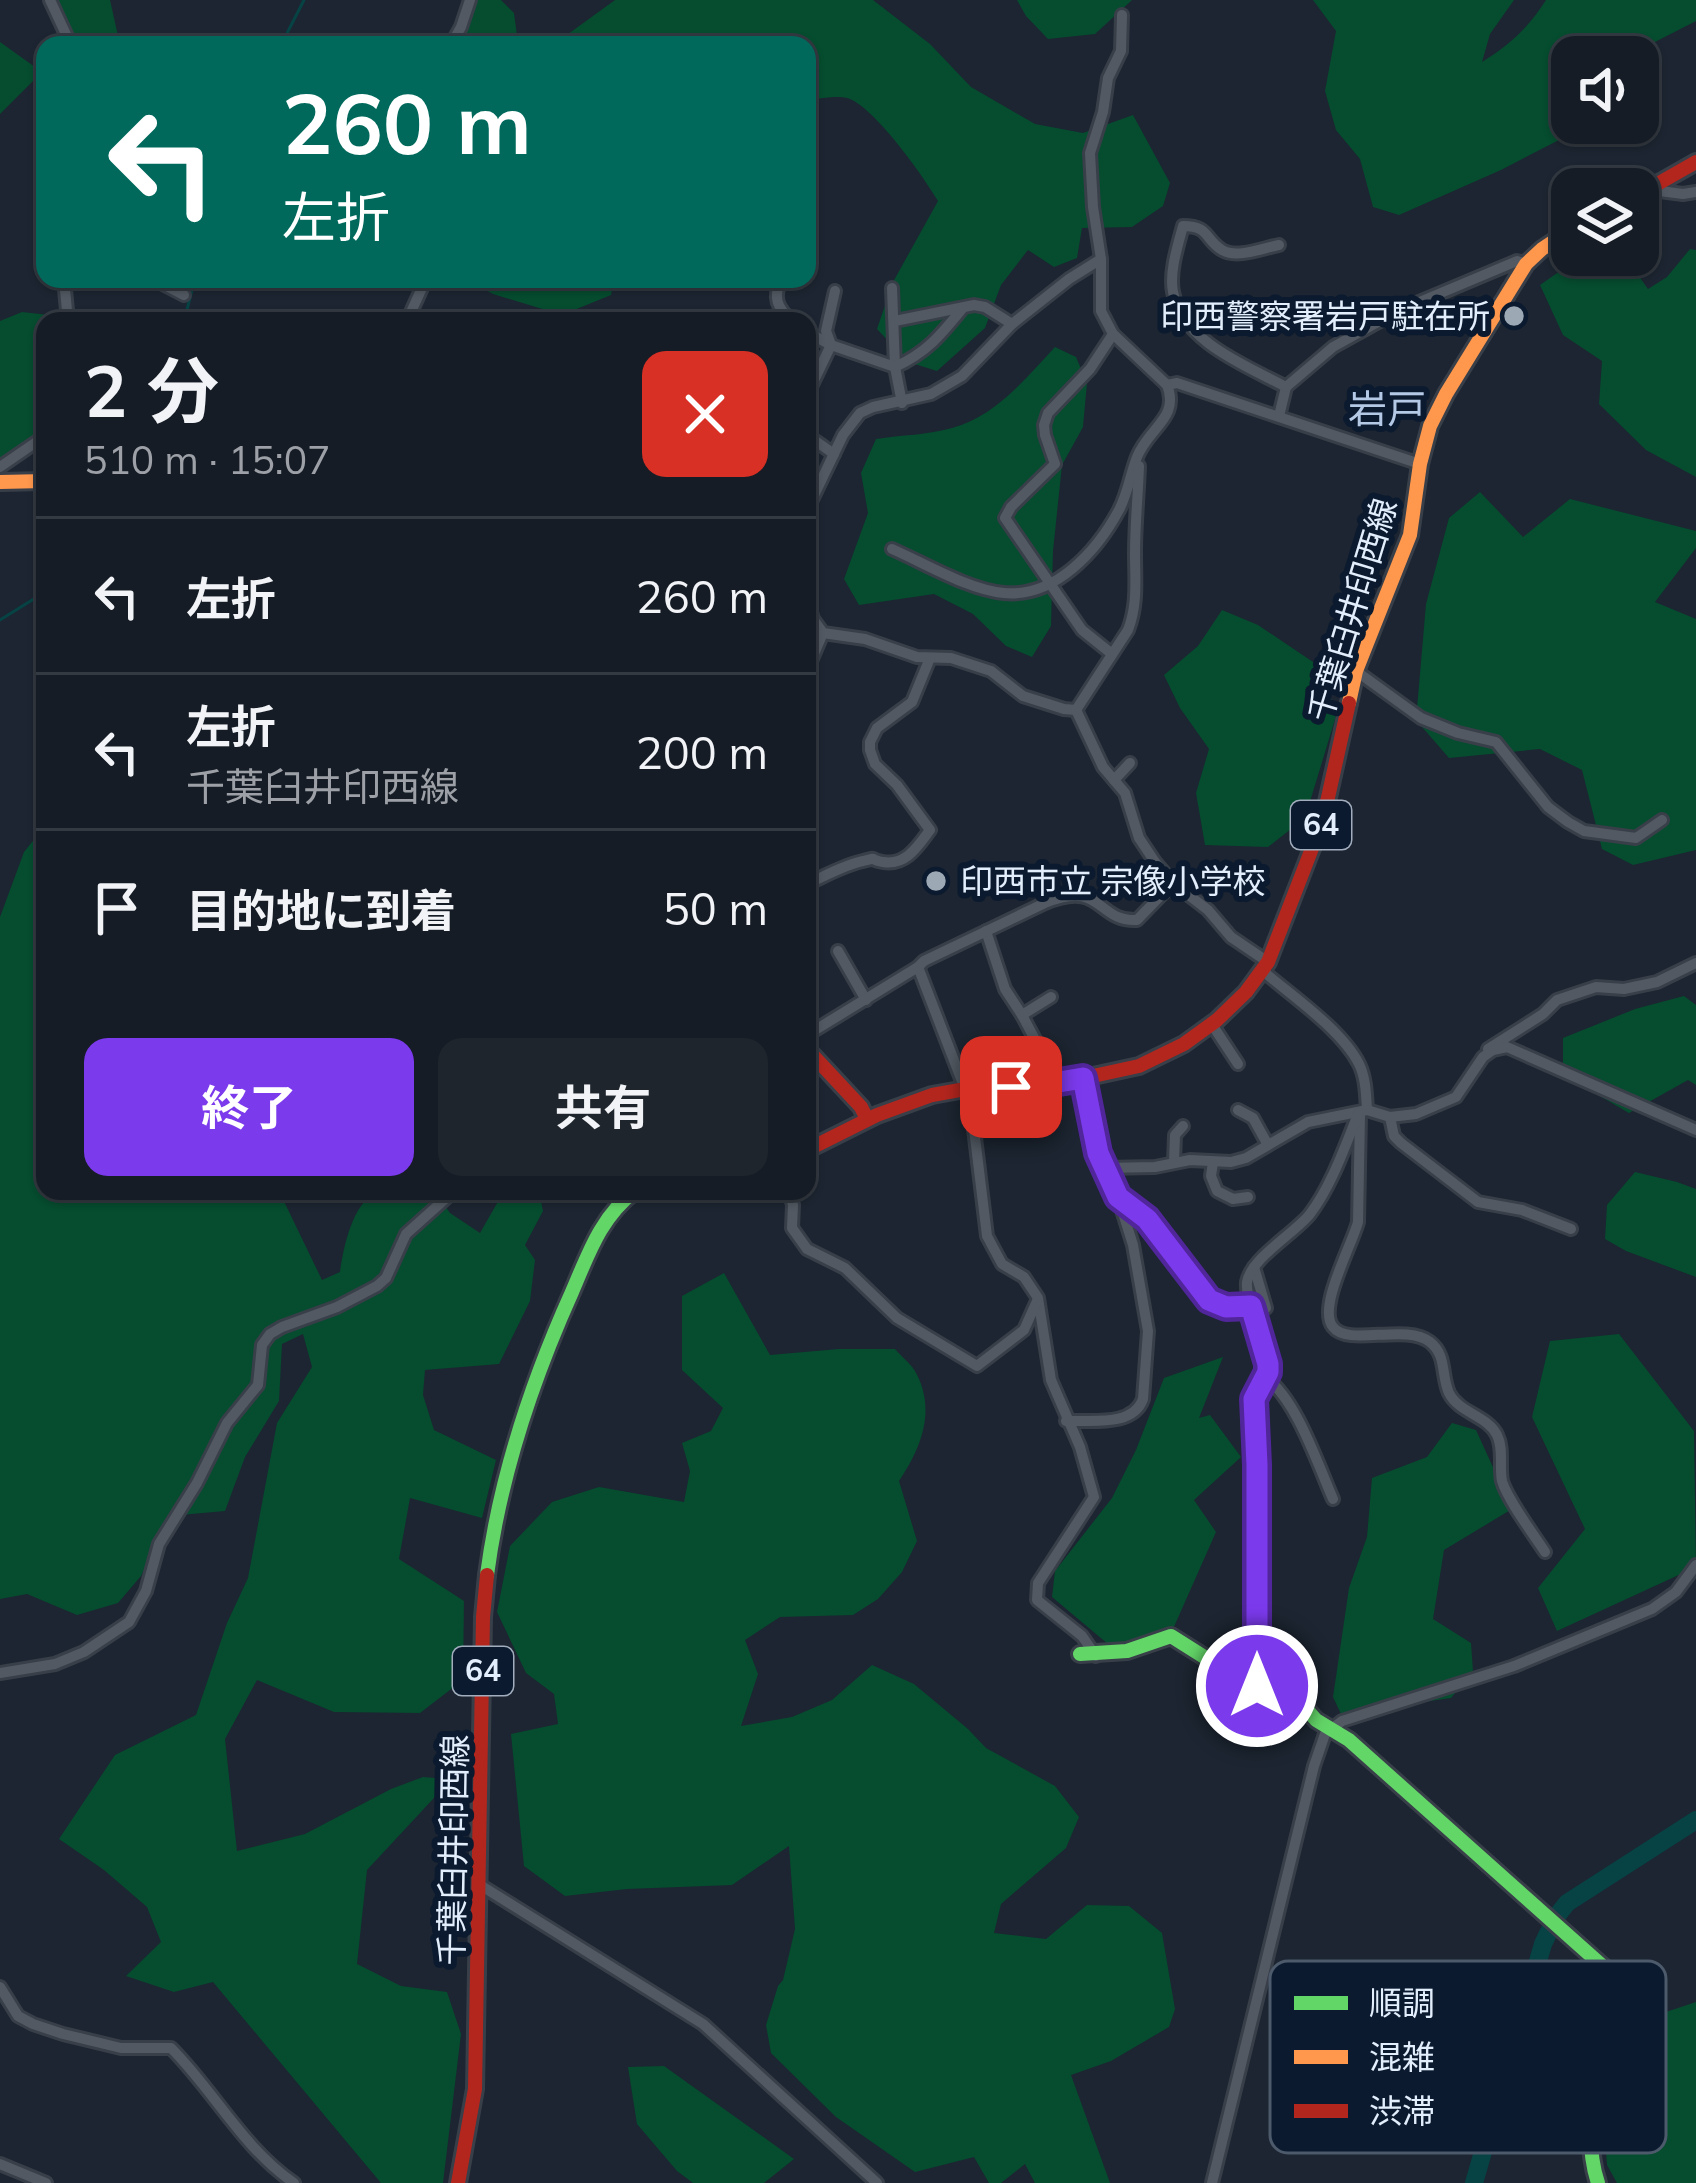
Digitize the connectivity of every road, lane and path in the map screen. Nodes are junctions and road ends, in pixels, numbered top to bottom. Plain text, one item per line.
1 (50, 0) edge
2 (470, 0) edge
3 (1122, 15) dead end
4 (67, 36) edge
5 (456, 36) edge
6 (1696, 161) edge
7 (1659, 183) edge
8 (1696, 192) edge
9 (1659, 193) edge
10 (1551, 243) edge
11 (1279, 245) dead end
12 (1101, 259) junction
13 (1526, 264) junction
14 (170, 288) edge
15 (892, 288) dead end
16 (835, 291) dead end
17 (184, 295) dead end
18 (962, 309) junction
19 (895, 321) junction
20 (1012, 324) junction
21 (1113, 334) junction
22 (816, 337) edge
23 (831, 345) junction
24 (895, 367) junction
25 (816, 376) edge
26 (1167, 385) junction
27 (1286, 388) junction
28 (902, 403) junction
29 (1280, 416) junction
30 (816, 441) edge
31 (36, 444) edge
32 (1140, 450) junction
33 (834, 454) junction
34 (1420, 464) junction
35 (0, 467) edge
36 (36, 481) edge
37 (0, 482) edge
38 (816, 491) edge
39 (892, 549) dead end
40 (1049, 586) junction
41 (816, 624) edge
42 (823, 633) junction
43 (816, 649) edge
44 (1112, 654) junction
45 (930, 658) junction
46 (1356, 671) junction
47 (1076, 710) junction
48 (1130, 763) dead end
49 (1114, 780) junction
50 (1662, 820) dead end
51 (816, 880) edge
52 (1173, 883) junction
53 (986, 931) junction
54 (838, 950) dead end
55 (1696, 963) edge
56 (1266, 966) junction
57 (918, 967) junction
58 (1051, 997) dead end
59 (866, 1000) junction
60 (1022, 1016) junction
61 (1211, 1023) junction
62 (816, 1030) edge
63 (1483, 1057) junction
64 (816, 1059) edge
65 (1238, 1064) dead end
66 (1083, 1078) junction
67 (1058, 1082) junction
68 (967, 1088) junction
69 (1238, 1110) dead end
70 (1363, 1111) junction
71 (1390, 1118) junction
72 (867, 1119) junction
73 (1183, 1126) dead end
74 (1696, 1130) edge
75 (816, 1145) edge
76 (1268, 1145) junction
77 (1174, 1162) junction
78 (1213, 1162) junction
79 (1104, 1168) junction
80 (1118, 1197) junction
81 (1248, 1197) dead end
82 (444, 1200) edge
83 (622, 1200) edge
84 (792, 1200) edge
85 (1571, 1229) dead end
86 (1254, 1267) junction
87 (1038, 1298) junction
88 (1251, 1306) junction
89 (1266, 1308) dead end
90 (1265, 1377) junction
91 (1066, 1421) junction
92 (1333, 1499) dead end
93 (1545, 1552) dead end
94 (1696, 1565) edge
95 (1088, 1655) joint
96 (0, 1673) edge
97 (1257, 1686) junction
98 (1334, 1728) junction
99 (480, 1885) junction
100 (1598, 1961) edge
101 (0, 1987) edge
102 (1593, 2153) edge
103 (0, 2164) edge
104 (46, 2183) edge
105 (294, 2183) edge
106 (458, 2183) edge
107 (877, 2183) edge
108 (1212, 2183) edge
109 (1598, 2183) edge

1 - 4 street
2 - 5 street
3 - 12 street
6 - 7 main road
8 - 9 street
10 - 13 main road, 千葉臼井印西線 / 64
11 - 27 street
12 - 20 street
12 - 21 street
13 - 27 street
13 - 34 main road, 千葉臼井印西線 / 64
14 - 17 street
15 - 19 street
16 - 23 street
18 - 19 street
18 - 20 street
18 - 24 street
19 - 24 street
20 - 28 street
21 - 26 street
21 - 40 street
22 - 23 street
23 - 24 street
23 - 25 street
24 - 28 street
26 - 29 street
26 - 32 street
27 - 29 street
28 - 33 street
29 - 34 street
30 - 33 street
31 - 35 street
32 - 40 street
32 - 44 street
33 - 38 street
34 - 46 main road, 千葉臼井印西線 / 64
36 - 37 main road
39 - 40 street
40 - 44 street
41 - 42 street
42 - 43 street
42 - 45 street
44 - 47 street
45 - 47 street
45 - 51 street
46 - 50 street
46 - 56 main road, 千葉臼井印西線 / 64
47 - 49 street
48 - 49 street
49 - 52 street
52 - 53 street
52 - 56 street
53 - 57 street
53 - 60 street
54 - 59 street
55 - 63 street
56 - 61 main road, 千葉臼井印西線 / 64
56 - 70 street
57 - 59 street
57 - 68 street
58 - 60 street
59 - 62 street
60 - 67 street
61 - 65 street
61 - 66 main road, 千葉臼井印西線 / 64
63 - 71 street
63 - 74 street
64 - 72 main road
66 - 67 main road, 千葉臼井印西線 / 64
66 - 79 street
67 - 68 main road, 千葉臼井印西線 / 64
68 - 72 main road, 千葉臼井印西線 / 64
68 - 87 street
69 - 76 street
70 - 71 street
70 - 76 street
70 - 86 street
70 - 93 street
71 - 85 street
72 - 75 main road, 千葉臼井印西線 / 64
73 - 77 street
76 - 78 street
77 - 78 street
77 - 79 street
78 - 81 street
79 - 80 street
80 - 88 street
80 - 91 street
82 - 96 street
83 - 99 main road, 千葉臼井印西線 / 64
84 - 87 street
86 - 88 street
86 - 89 street
87 - 91 street
88 - 90 street
90 - 92 street
90 - 97 street
91 - 95 street
94 - 98 street
95 - 97 main road
97 - 98 main road
98 - 100 main road
98 - 108 street
99 - 106 main road, 千葉臼井印西線 / 64
99 - 107 street
101 - 105 street
102 - 109 main road
103 - 104 street

